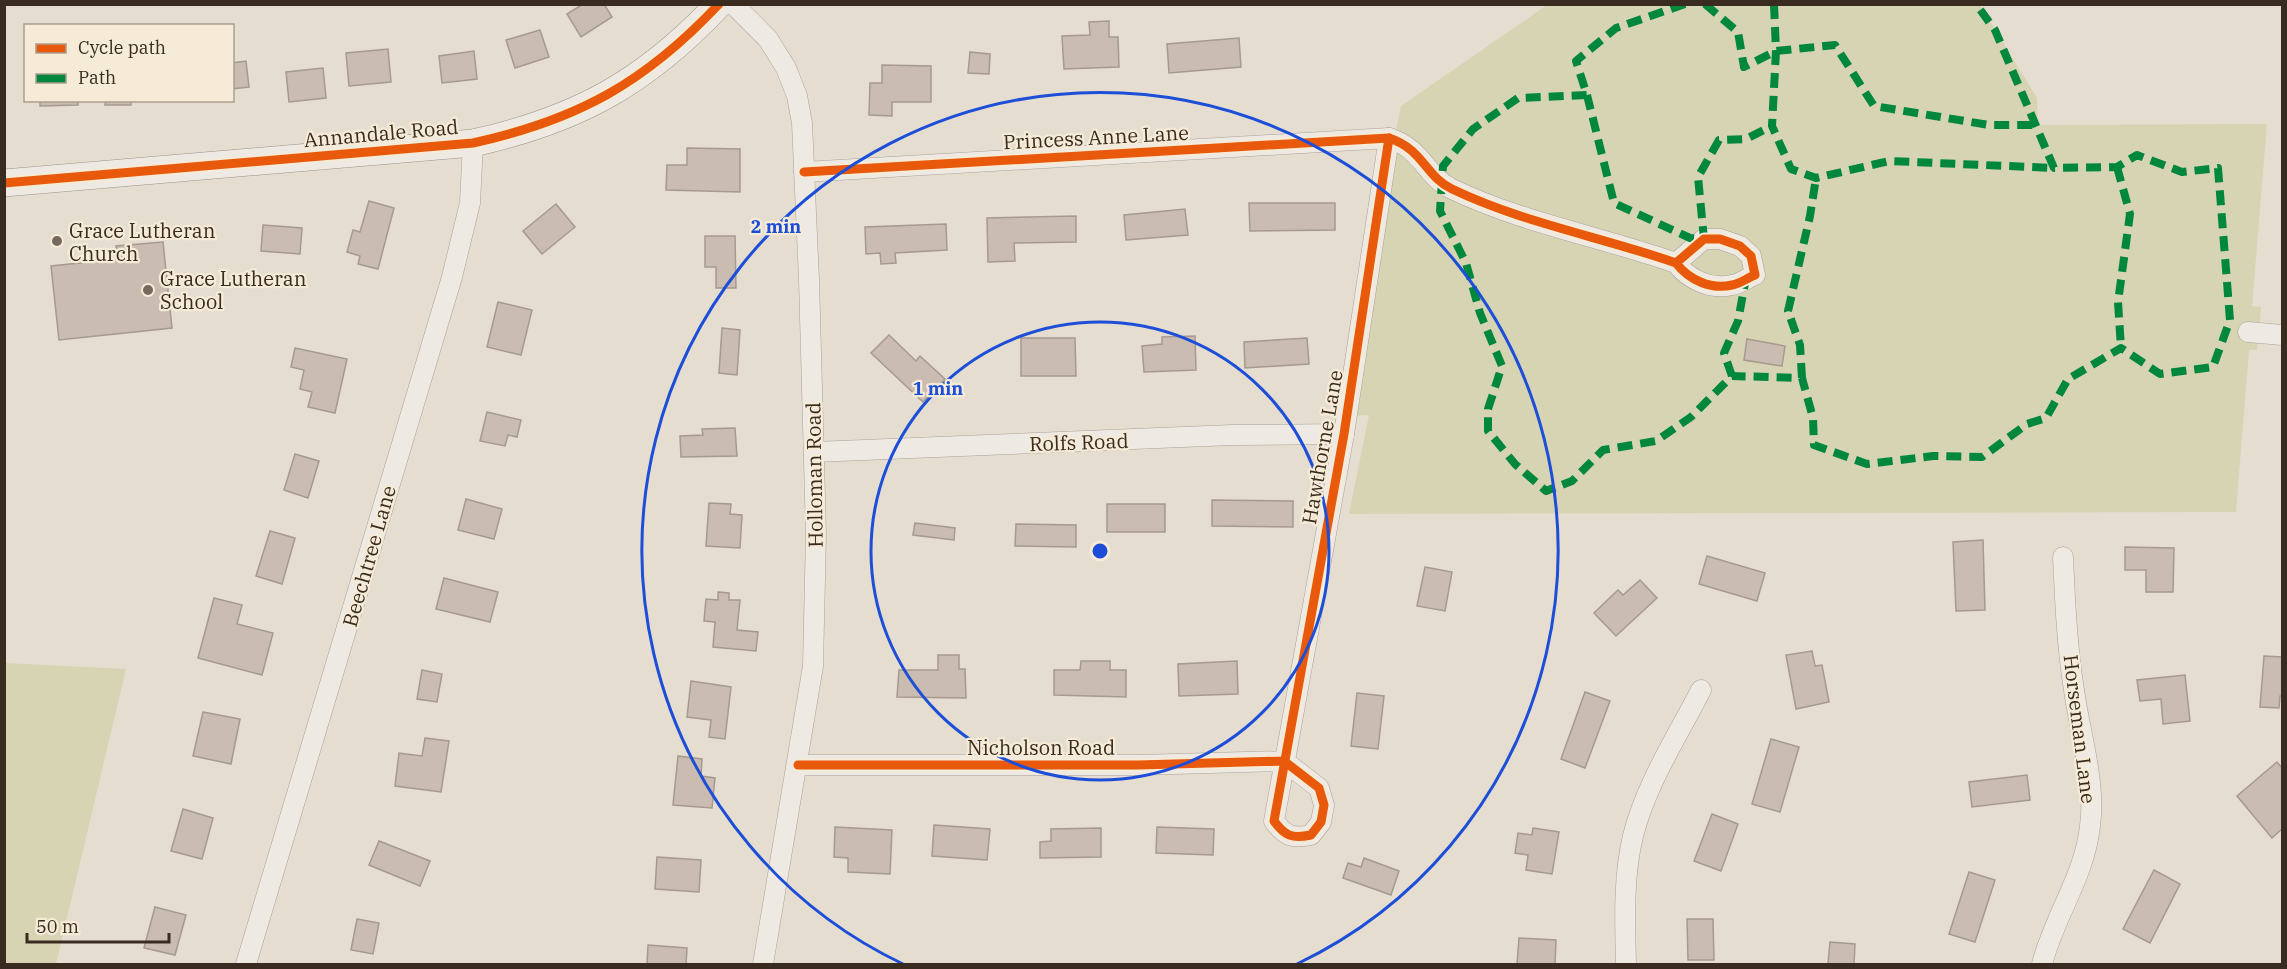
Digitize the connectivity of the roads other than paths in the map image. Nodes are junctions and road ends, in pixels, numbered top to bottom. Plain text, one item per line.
1 (718, 4) edge
2 (733, 4) edge
3 (1389, 138) junction
4 (473, 143) junction
5 (804, 172) junction
6 (4, 183) edge
7 (1676, 263) dead end
8 (2248, 332) dead end
9 (2283, 335) edge
10 (1344, 434) junction
11 (814, 452) junction
12 (2063, 557) dead end
13 (1701, 690) dead end
14 (1284, 761) joint
15 (798, 765) junction
16 (246, 964) edge
17 (763, 964) edge
18 (1626, 964) edge
19 (2042, 964) edge

1 - 4 main road, Annandale Road
2 - 5 street, Holloman Road
3 - 5 street, Princess Anne Lane
3 - 7 street
3 - 10 street, Hawthorne Lane
4 - 6 main road, Annandale Road
4 - 16 street, Beechtree Lane
5 - 11 street, Holloman Road
8 - 9 street
10 - 11 street, Rolfs Road
10 - 14 street, Hawthorne Lane
11 - 15 street, Holloman Road
12 - 19 street, Horseman Lane
13 - 18 street
14 - 15 street, Nicholson Road
15 - 17 street, Holloman Road

